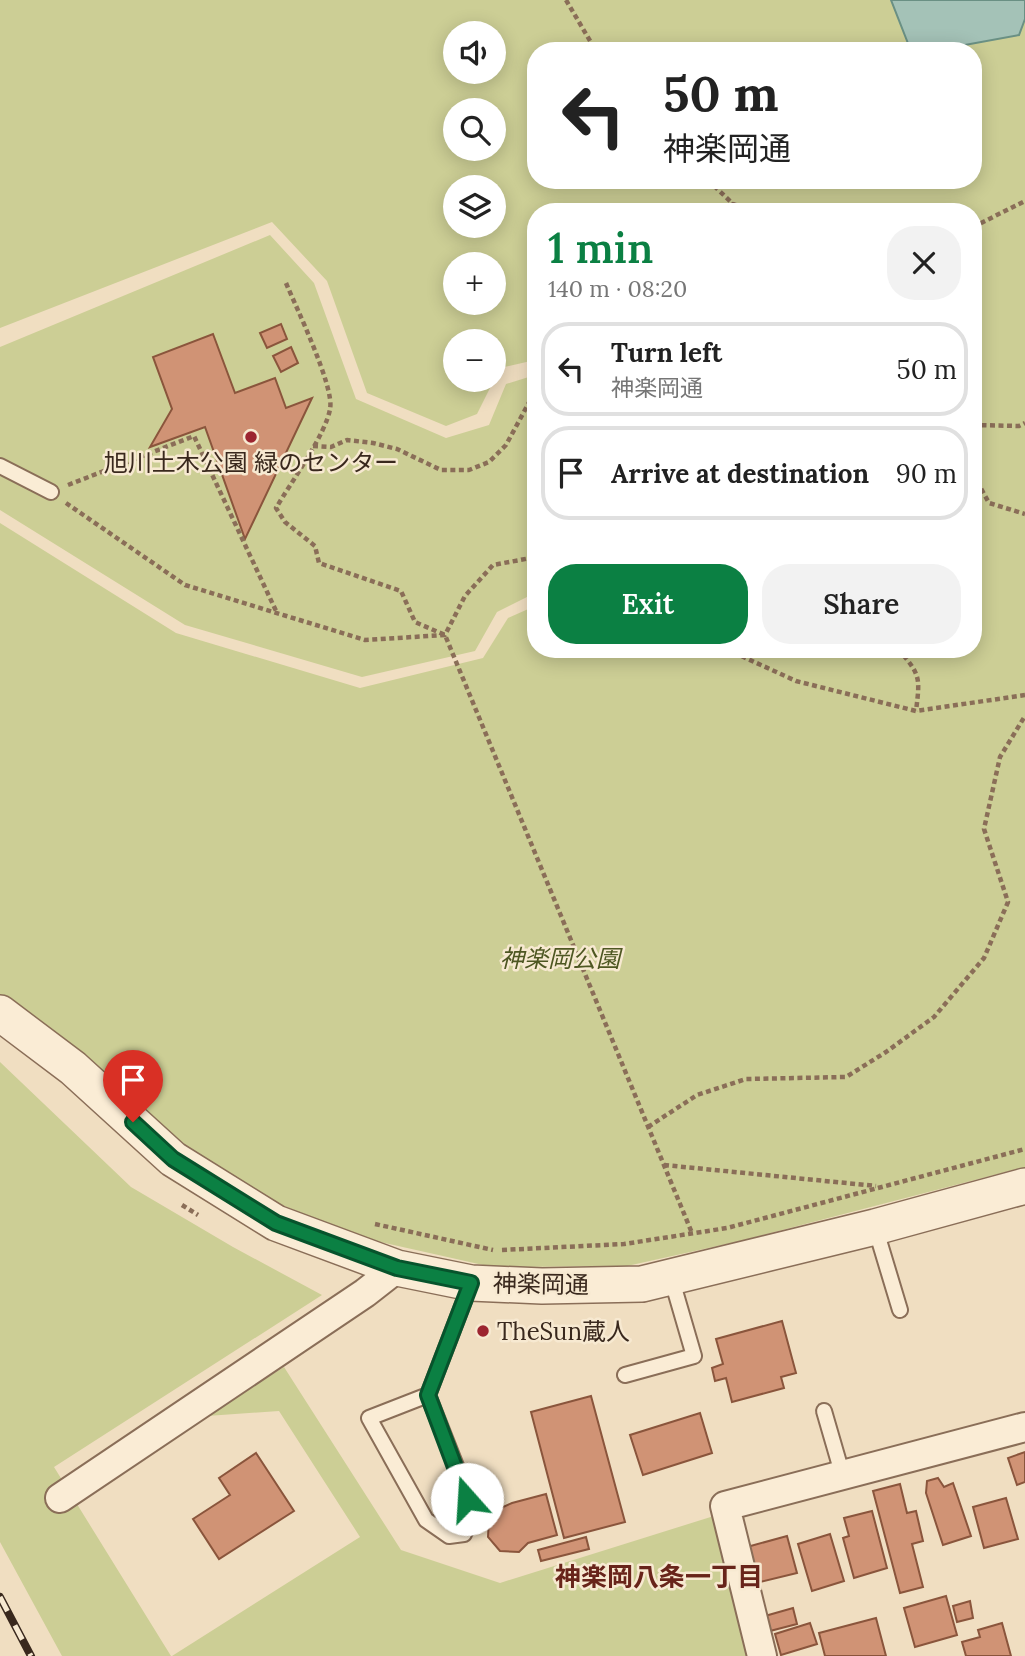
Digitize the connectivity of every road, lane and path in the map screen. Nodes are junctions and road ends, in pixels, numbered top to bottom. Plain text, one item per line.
1 (566, 0) edge
2 (591, 42) edge
3 (717, 189) edge
4 (1025, 201) edge
5 (732, 203) edge
6 (982, 222) edge
7 (286, 283) dead end
8 (527, 409) edge
9 (1025, 423) edge
10 (982, 425) edge
11 (313, 446) junction
12 (0, 466) edge
13 (982, 490) edge
14 (51, 492) junction
15 (1025, 514) edge
16 (527, 558) edge
17 (277, 613) junction
18 (445, 635) junction
19 (746, 658) edge
20 (906, 658) edge
21 (1025, 695) edge
22 (916, 711) junction
23 (1025, 716) edge
24 (0, 1013) edge
25 (649, 1127) junction
26 (1025, 1149) edge
27 (664, 1166) junction
28 (1025, 1186) edge
29 (882, 1187) junction
30 (177, 1201) dead end
31 (199, 1216) dead end
32 (363, 1221) dead end
33 (874, 1227) junction
34 (692, 1233) junction
35 (397, 1268) junction
36 (671, 1276) junction
37 (471, 1283) junction
38 (900, 1310) dead end
39 (625, 1375) dead end
40 (428, 1395) junction
41 (824, 1411) dead end
42 (1025, 1427) edge
43 (842, 1473) junction
44 (60, 1499) dead end
45 (762, 1656) edge

1 - 2 path
3 - 5 path
4 - 6 path
7 - 11 path
8 - 11 path
9 - 10 path
11 - 18 path
12 - 14 lane
13 - 15 path
14 - 17 path
14 - 17 path
16 - 18 path
17 - 18 path
18 - 25 path
19 - 22 path
20 - 22 path
21 - 22 path
23 - 25 path
24 - 35 street, 神楽岡通
25 - 27 path
26 - 29 path
27 - 29 path
27 - 34 path
28 - 33 street, 神楽岡通
29 - 34 path
30 - 31 path
32 - 34 path
33 - 36 street, 神楽岡通
33 - 38 lane
35 - 37 street, 神楽岡通
35 - 44 street
36 - 37 street, 神楽岡通
36 - 39 lane
37 - 40 lane
40 - 40 lane
41 - 43 lane
42 - 43 street
43 - 45 street

